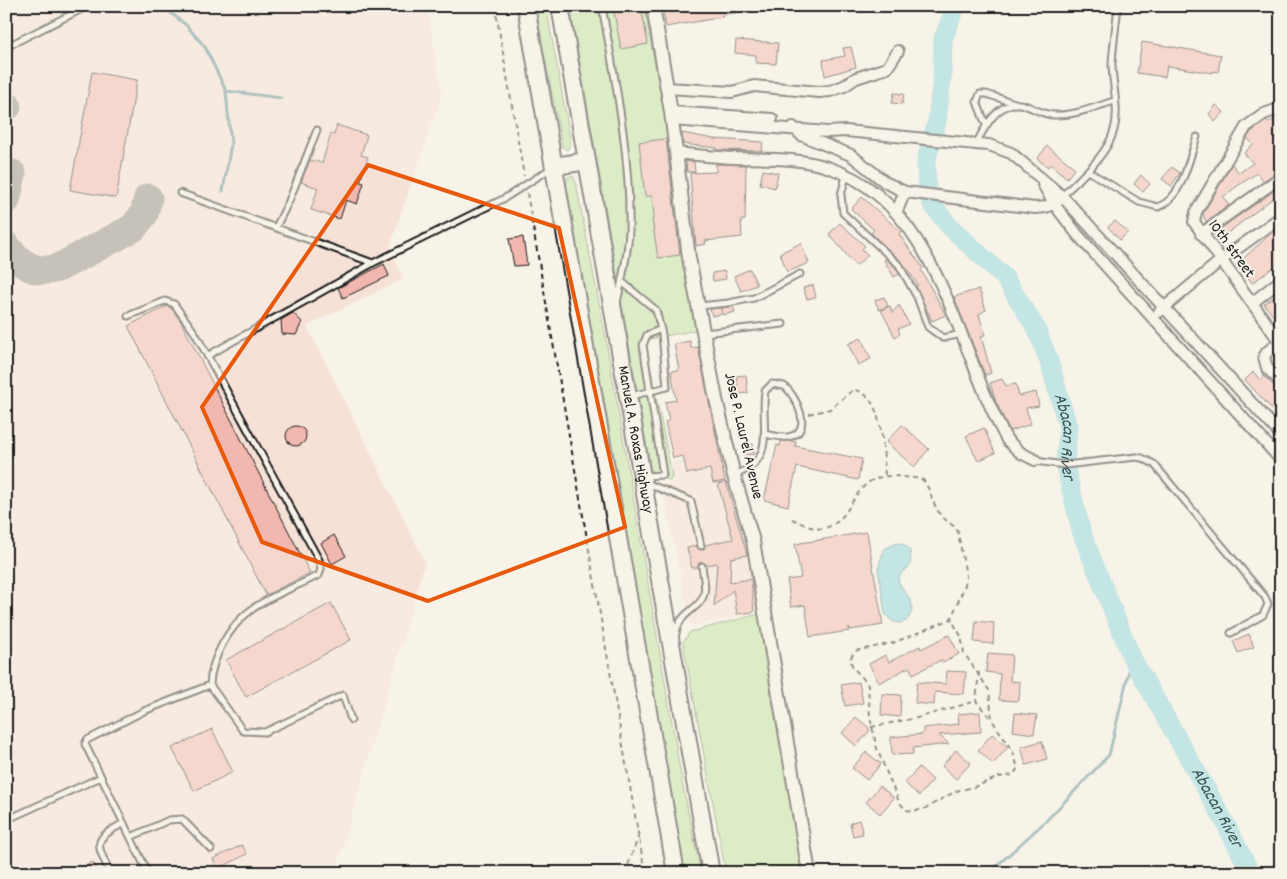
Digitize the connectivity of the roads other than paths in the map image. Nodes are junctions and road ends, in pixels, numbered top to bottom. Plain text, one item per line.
1 (88, 6) edge
2 (526, 6) edge
3 (560, 6) edge
4 (602, 6) edge
5 (653, 6) edge
6 (1118, 6) edge
7 (6, 47) edge
8 (898, 51) dead end
9 (667, 88) junction
10 (1114, 101) junction
11 (1019, 104) junction
12 (1281, 108) edge
13 (672, 116) junction
14 (793, 124) junction
15 (986, 125) junction
16 (317, 130) dead end
17 (1198, 136) dead end
18 (976, 144) junction
19 (676, 153) junction
20 (587, 162) junction
21 (555, 166) junction
22 (1088, 171) junction
23 (847, 175) junction
24 (1281, 177) edge
25 (905, 192) junction
26 (180, 193) dead end
27 (1058, 200) junction
28 (896, 213) junction
29 (1281, 217) edge
30 (276, 227) junction
31 (1201, 234) junction
32 (1220, 261) junction
33 (373, 263) junction
34 (800, 274) dead end
35 (1281, 280) edge
36 (622, 282) junction
37 (1252, 304) junction
38 (698, 306) junction
39 (1164, 307) junction
40 (128, 316) dead end
41 (1154, 317) junction
42 (614, 318) junction
43 (783, 324) dead end
44 (661, 329) junction
45 (703, 333) junction
46 (962, 334) junction
47 (1280, 342) edge
48 (207, 356) junction
49 (1281, 382) edge
50 (650, 392) junction
51 (628, 396) junction
52 (764, 434) junction
53 (1281, 435) edge
54 (1034, 460) joint
55 (1281, 460) edge
56 (734, 476) junction
57 (643, 479) junction
58 (701, 546) dead end
59 (702, 566) dead end
60 (1231, 633) dead end
61 (673, 660) junction
62 (210, 685) junction
63 (351, 720) dead end
64 (101, 777) junction
65 (6, 820) edge
66 (124, 823) junction
67 (131, 837) junction
68 (211, 849) dead end
69 (110, 873) edge
70 (148, 873) edge
71 (676, 873) edge
72 (711, 873) edge
73 (809, 873) edge

1 - 7 lane
2 - 21 main road, Manuel A. Roxas Highway
3 - 20 main road, Manuel A. Roxas Highway
4 - 36 lane
5 - 9 street, Jose P. Laurel Avenue
6 - 10 lane
8 - 9 street
9 - 13 street, Jose P. Laurel Avenue
10 - 11 lane
10 - 22 lane
11 - 15 lane
11 - 15 lane
12 - 31 street, 10th street
13 - 14 street
13 - 19 street, Jose P. Laurel Avenue
14 - 18 street
14 - 25 street
15 - 18 lane
16 - 30 lane
17 - 22 lane
18 - 27 street
19 - 23 street
19 - 38 street, Jose P. Laurel Avenue
20 - 21 main road
20 - 42 main road, Manuel A. Roxas Highway
21 - 33 lane
21 - 71 main road, Manuel A. Roxas Highway
22 - 27 lane
23 - 28 street
23 - 46 lane
24 - 31 street
25 - 27 street
25 - 28 street
26 - 30 lane
27 - 39 street
27 - 41 street
28 - 46 street
29 - 32 street
30 - 33 lane
31 - 32 street, 10th street
32 - 37 street, 10th street
32 - 39 street
33 - 48 lane
34 - 38 lane
35 - 37 street
36 - 42 lane
36 - 44 lane
37 - 47 street, 10th street
38 - 45 street, Jose P. Laurel Avenue
39 - 41 street
39 - 53 street
40 - 48 lane
41 - 55 street
42 - 51 main road, Manuel A. Roxas Highway
43 - 45 lane
44 - 50 lane
44 - 50 lane
45 - 56 street, Jose P. Laurel Avenue
46 - 54 street
47 - 49 street
48 - 62 lane
50 - 51 lane
50 - 57 lane
51 - 57 main road, Manuel A. Roxas Highway
52 - 52 lane
52 - 56 lane
54 - 60 lane
56 - 73 street, Jose P. Laurel Avenue
57 - 58 lane
57 - 61 main road, Manuel A. Roxas Highway
59 - 61 lane
61 - 72 main road, Manuel A. Roxas Highway
62 - 63 lane
62 - 64 lane
64 - 65 lane
64 - 66 lane
66 - 67 lane
66 - 69 lane
67 - 68 lane
67 - 70 lane

